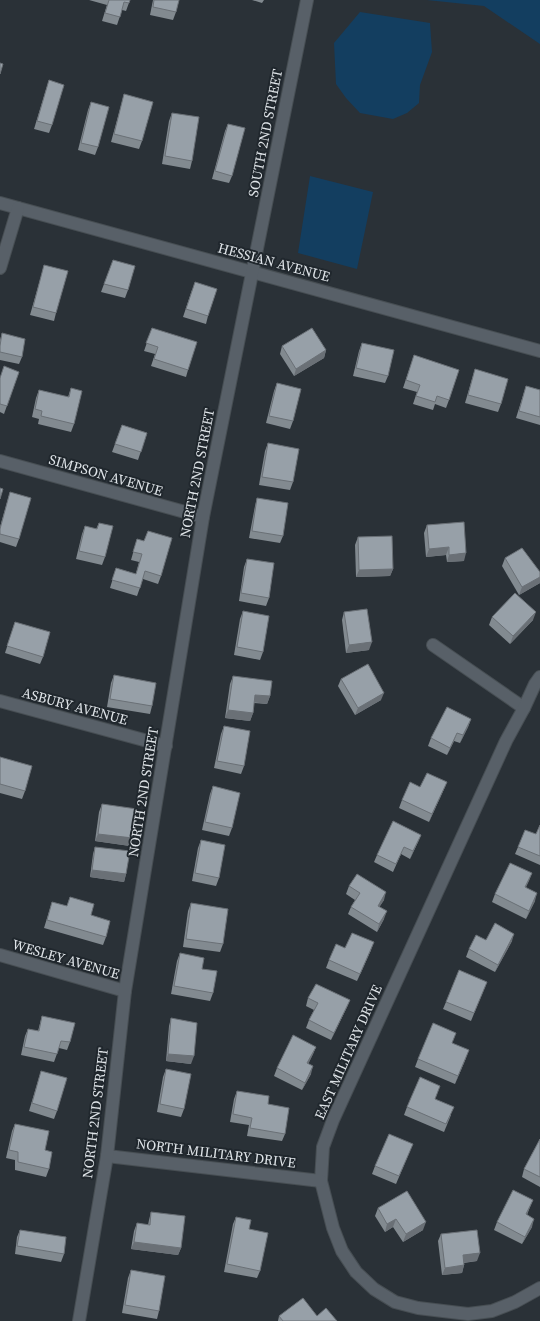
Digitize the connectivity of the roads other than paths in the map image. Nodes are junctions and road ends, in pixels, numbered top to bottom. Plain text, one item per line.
1 (307, 0) edge
2 (0, 203) edge
3 (18, 208) junction
4 (0, 268) edge
5 (253, 271) junction
6 (540, 351) edge
7 (0, 461) edge
8 (203, 517) junction
9 (433, 645) dead end
10 (540, 677) edge
11 (0, 701) edge
12 (524, 708) junction
13 (166, 746) junction
14 (0, 955) edge
15 (125, 991) junction
16 (107, 1156) junction
17 (321, 1180) junction
18 (540, 1288) edge
19 (79, 1321) edge

1 - 5 street, SOUTH 2ND STREET
2 - 3 street, HESSIAN AVENUE
3 - 4 street
3 - 5 street, HESSIAN AVENUE
5 - 6 street, HESSIAN AVENUE
5 - 8 street, NORTH 2ND STREET
7 - 8 street, SIMPSON AVENUE
8 - 13 street, NORTH 2ND STREET
9 - 12 street
10 - 12 street, EAST MILITARY DRIVE
11 - 13 street, ASBURY AVENUE
12 - 17 street, EAST MILITARY DRIVE
13 - 15 street, NORTH 2ND STREET
14 - 15 street, WESLEY AVENUE
15 - 16 street, NORTH 2ND STREET
16 - 17 street, NORTH MILITARY DRIVE
16 - 19 street, NORTH 2ND STREET
17 - 18 street, EAST MILITARY DRIVE

